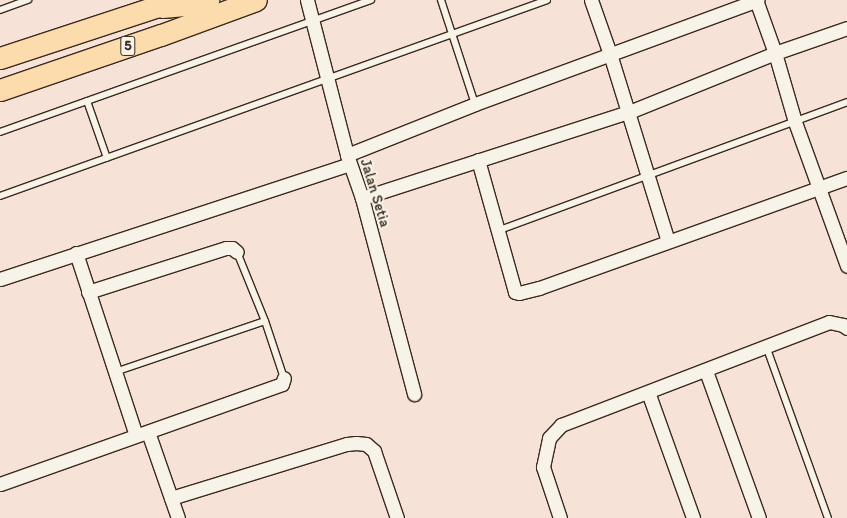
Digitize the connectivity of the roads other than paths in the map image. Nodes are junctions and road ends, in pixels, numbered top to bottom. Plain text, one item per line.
1 (28, 0) edge
2 (176, 0) edge
3 (208, 0) edge
4 (256, 0) edge
5 (307, 0) edge
6 (371, 0) edge
7 (441, 0) edge
8 (547, 0) edge
9 (591, 0) edge
10 (756, 0) edge
11 (155, 8) junction
12 (0, 10) edge
13 (312, 21) junction
14 (847, 28) edge
15 (453, 34) junction
16 (775, 53) junction
17 (610, 54) junction
18 (0, 58) edge
19 (60, 69) junction
20 (0, 75) edge
21 (326, 79) junction
22 (0, 90) edge
23 (87, 101) junction
24 (847, 102) edge
25 (474, 104) junction
26 (628, 112) junction
27 (795, 122) junction
28 (0, 132) edge
29 (107, 158) junction
30 (348, 159) junction
31 (478, 160) junction
32 (647, 177) junction
33 (847, 178) edge
34 (819, 189) junction
35 (0, 196) edge
36 (362, 198) junction
37 (497, 231) junction
38 (668, 241) junction
39 (237, 252) joint
40 (76, 253) junction
41 (847, 266) edge
42 (0, 278) edge
43 (88, 292) junction
44 (265, 321) junction
45 (847, 328) edge
46 (766, 346) junction
47 (706, 370) junction
48 (115, 372) junction
49 (284, 378) joint
50 (648, 392) junction
51 (414, 394) dead end
52 (142, 434) junction
53 (0, 484) edge
54 (171, 498) junction
55 (178, 518) edge
56 (397, 518) edge
57 (560, 518) edge
58 (693, 518) edge
59 (759, 518) edge
60 (828, 518) edge

1 - 12 lane
2 - 11 highway, 5
3 - 11 highway
4 - 19 highway, 5
5 - 13 street, Jalan Setia
6 - 13 lane
7 - 15 lane
8 - 15 lane
9 - 17 street
10 - 16 street
10 - 17 street
11 - 18 highway, 5
13 - 21 street, Jalan Setia
13 - 23 lane
14 - 16 street
15 - 21 lane
15 - 25 lane
16 - 26 street
16 - 27 street
17 - 25 street
17 - 26 street
19 - 20 highway
19 - 22 highway, 5
21 - 29 lane
21 - 30 street, Jalan Setia
23 - 28 lane
23 - 29 lane
24 - 27 lane
25 - 30 street
26 - 31 street
26 - 32 street
27 - 32 lane
27 - 34 street
29 - 35 lane
30 - 36 street, Jalan Setia
30 - 40 street
31 - 36 street
31 - 37 street
32 - 37 lane
32 - 38 street
33 - 34 street
34 - 38 street
34 - 41 street
36 - 51 street, Jalan Setia
37 - 38 street
39 - 43 street
39 - 44 lane
40 - 42 street
40 - 43 street
43 - 48 street
44 - 48 lane
44 - 49 lane
45 - 46 street
46 - 47 street
46 - 60 lane
47 - 50 street
47 - 59 street
48 - 52 street
49 - 52 street
50 - 57 street
50 - 58 street
52 - 53 street
52 - 54 street
54 - 55 street
54 - 56 street

